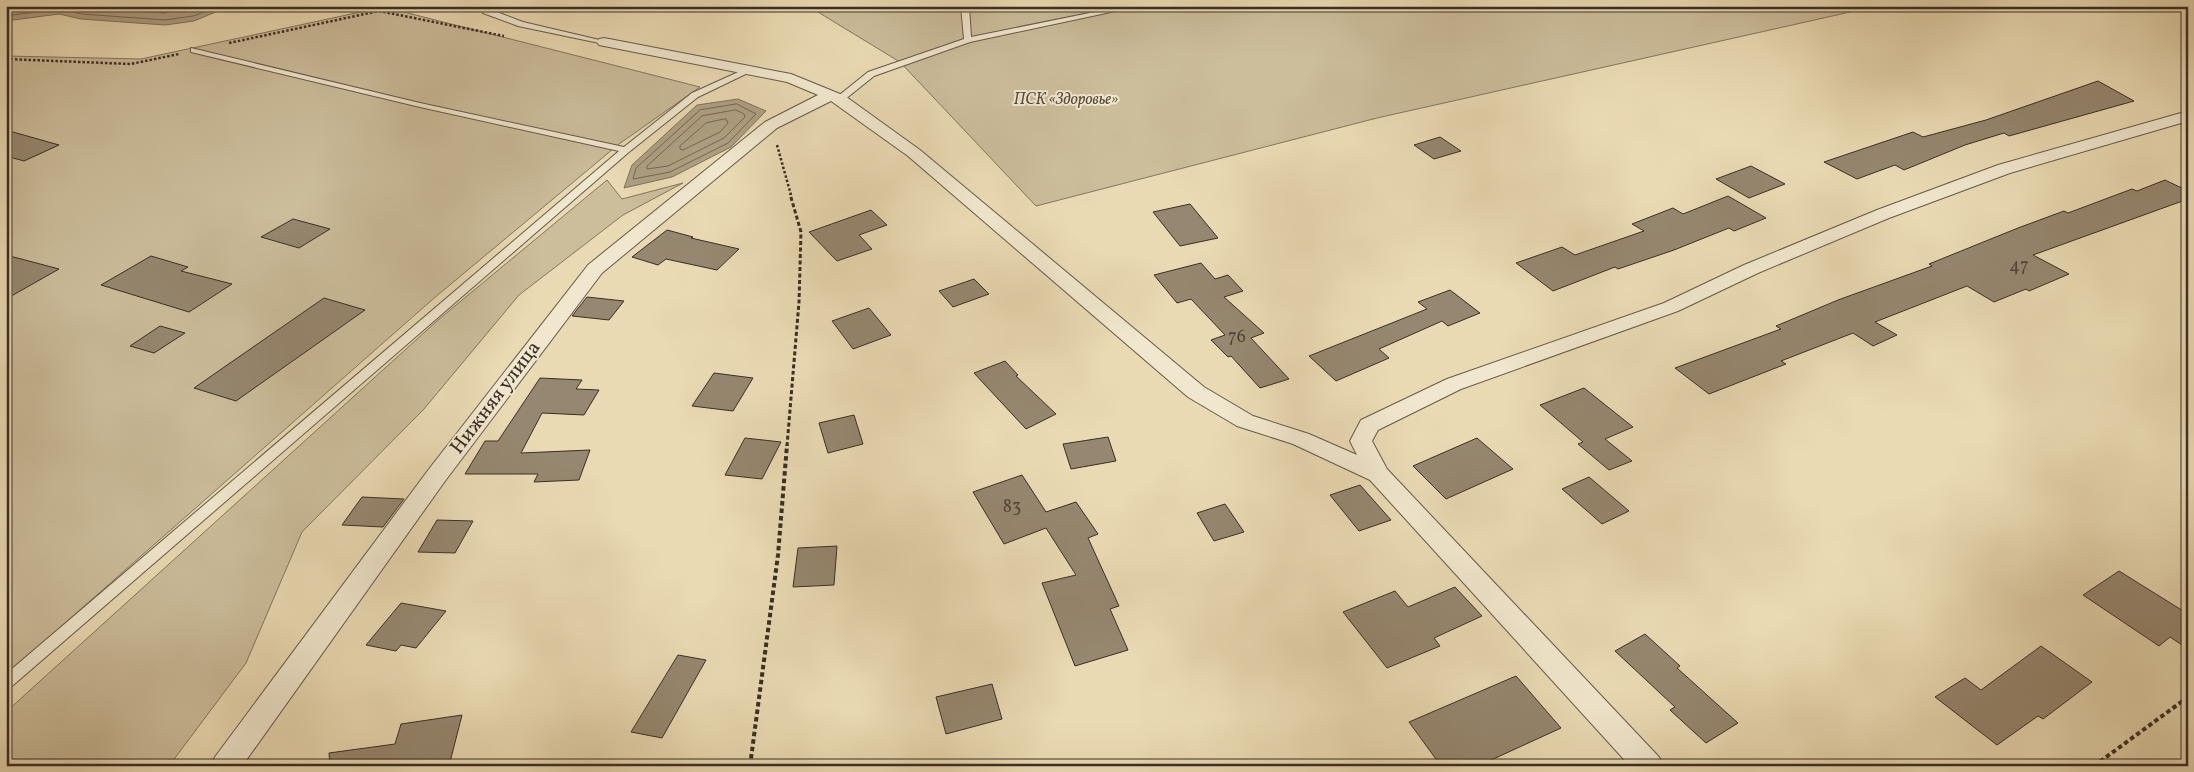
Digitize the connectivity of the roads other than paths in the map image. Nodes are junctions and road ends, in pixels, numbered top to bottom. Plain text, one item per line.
1 (482, 6) edge
2 (965, 6) edge
3 (1136, 6) edge
4 (968, 40) junction
5 (604, 42) joint
6 (194, 50) road end
7 (748, 71) junction
8 (835, 97) junction
9 (2188, 116) edge
10 (626, 150) junction
11 (1378, 474) junction
12 (6, 683) edge
13 (225, 766) edge
14 (1649, 766) edge

1 - 5 lane
2 - 4 lane
3 - 4 lane
4 - 8 lane
5 - 7 street
6 - 10 lane
7 - 8 street
7 - 10 lane
8 - 11 street
8 - 13 street, Нижняя улица
9 - 11 street
10 - 12 lane
11 - 14 street

